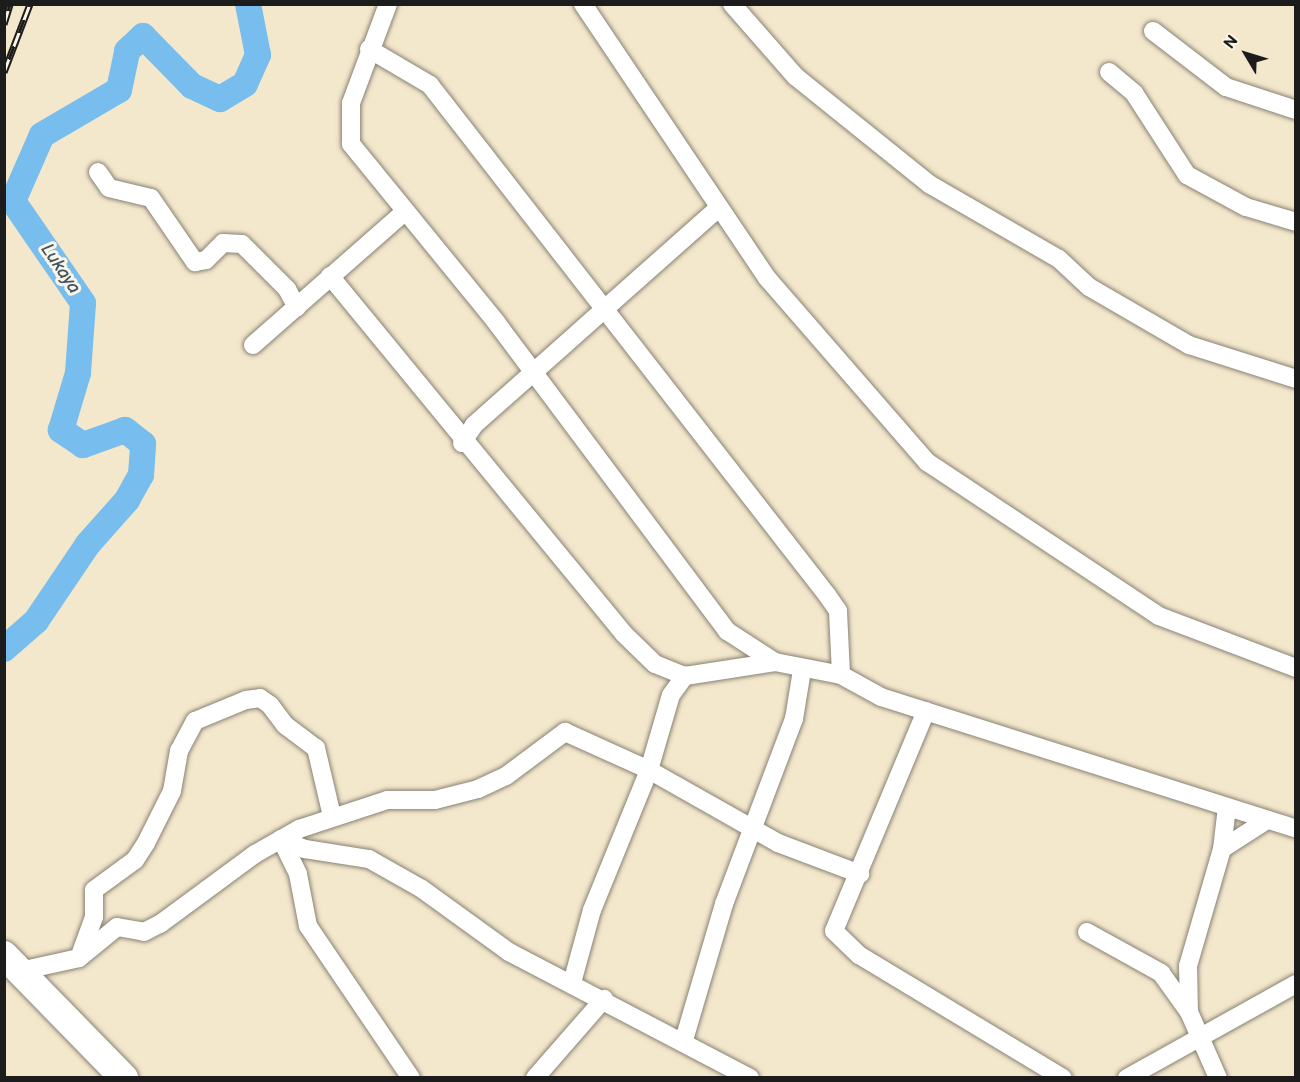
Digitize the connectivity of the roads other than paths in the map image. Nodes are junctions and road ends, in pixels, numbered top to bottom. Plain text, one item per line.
1 (388, 4) edge
2 (583, 4) edge
3 (732, 4) edge
4 (1153, 31) dead end
5 (369, 49) junction
6 (1109, 72) dead end
7 (1296, 110) edge
8 (98, 172) dead end
9 (717, 209) junction
10 (403, 213) junction
11 (1296, 222) edge
12 (330, 276) junction
13 (297, 308) junction
14 (604, 311) junction
15 (253, 345) dead end
16 (535, 373) junction
17 (1296, 379) edge
18 (462, 443) junction
19 (775, 662) junction
20 (1296, 668) edge
21 (802, 670) junction
22 (841, 675) junction
23 (685, 676) junction
24 (926, 711) junction
25 (649, 770) junction
26 (1227, 807) junction
27 (332, 816) junction
28 (1267, 820) junction
29 (751, 825) junction
30 (1296, 829) edge
31 (280, 839) junction
32 (1222, 849) junction
33 (860, 874) junction
34 (1087, 932) dead end
35 (79, 958) junction
36 (12, 963) edge
37 (572, 983) junction
38 (1296, 984) edge
39 (604, 999) junction
40 (1189, 1012) junction
41 (1199, 1036) junction
42 (684, 1040) junction
43 (124, 1077) edge
44 (411, 1077) edge
45 (535, 1077) edge
46 (750, 1077) edge
47 (1063, 1077) edge
48 (1127, 1077) edge
49 (1218, 1077) edge

1 - 5 street
2 - 9 street
3 - 17 street
4 - 7 street
5 - 10 street
5 - 14 street
6 - 11 street
8 - 13 street
9 - 14 street
9 - 20 street
10 - 12 street
10 - 16 street
12 - 13 street
12 - 18 street
13 - 15 street
14 - 16 street
14 - 22 street
16 - 18 street
16 - 19 street
18 - 23 street
19 - 21 street
19 - 23 street
21 - 22 street
21 - 29 street
22 - 24 street
23 - 25 street
24 - 26 street
24 - 33 street
25 - 27 street
25 - 29 street
25 - 37 street
26 - 28 street
26 - 32 street
27 - 31 street
27 - 35 street
28 - 30 street
28 - 32 street
29 - 33 street
29 - 42 street
31 - 35 street
31 - 37 street
31 - 44 street
32 - 40 street
33 - 47 street
34 - 40 street
35 - 36 street
36 - 43 highway
37 - 39 street
38 - 41 street
39 - 42 street
39 - 45 street
40 - 41 street
41 - 48 street
41 - 49 street
42 - 46 street

